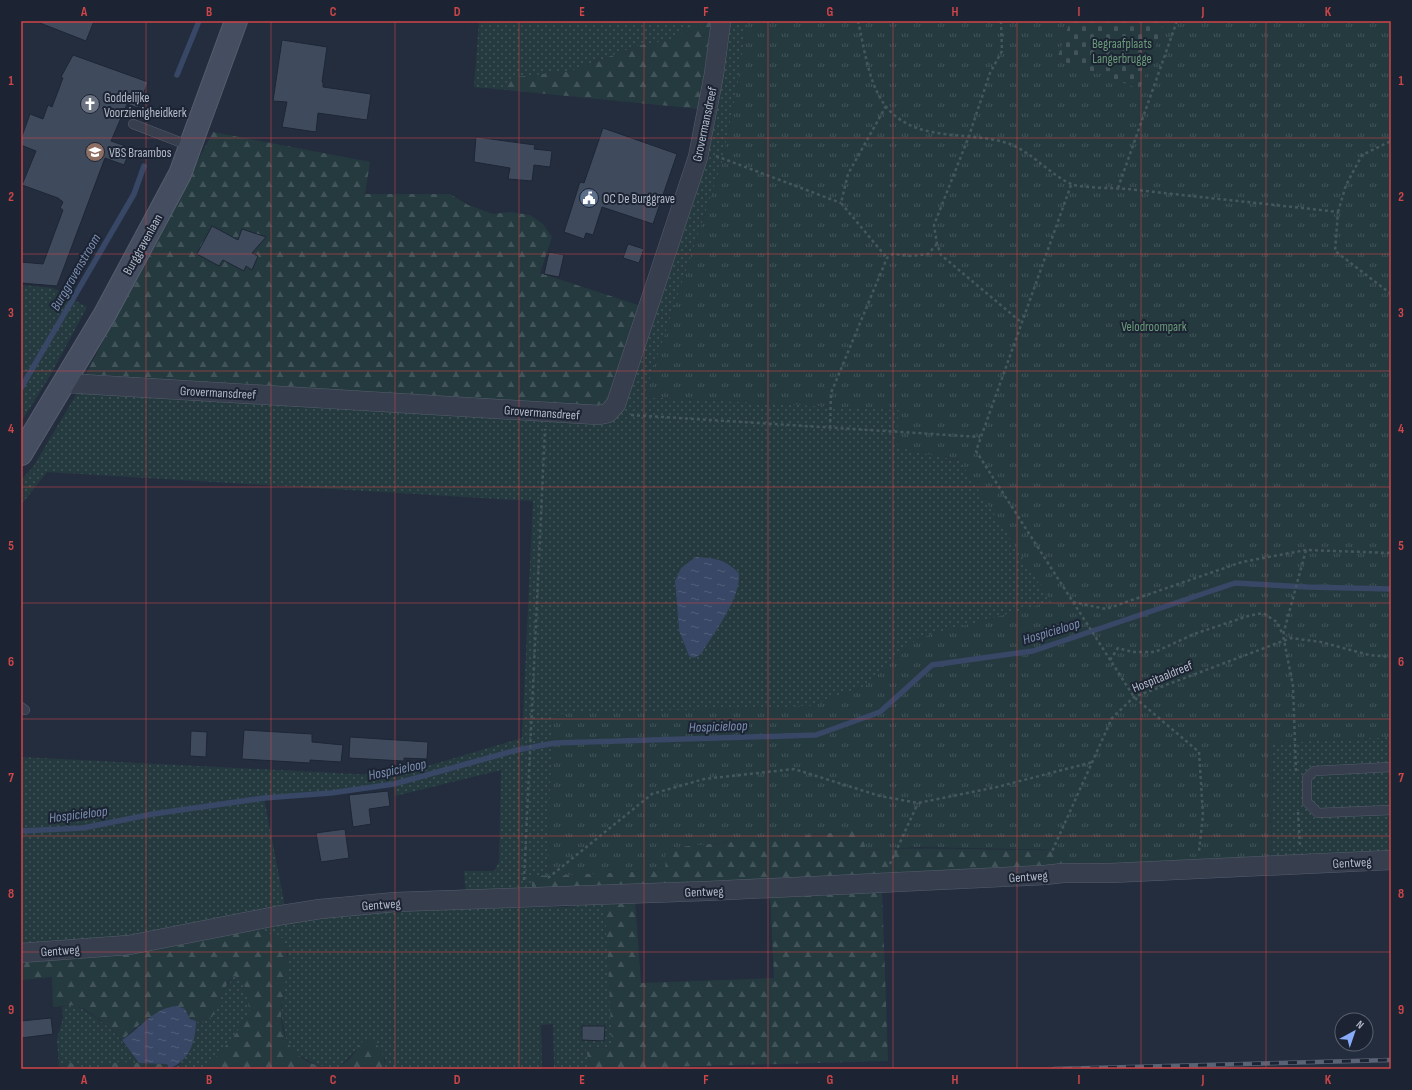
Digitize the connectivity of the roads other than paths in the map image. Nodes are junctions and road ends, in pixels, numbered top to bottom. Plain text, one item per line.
1 (236, 21) edge
2 (721, 21) edge
3 (133, 124) dead end
4 (191, 146) junction
5 (65, 383) junction
6 (21, 454) edge
7 (1391, 767) edge
8 (1391, 810) edge
9 (1391, 860) edge
10 (21, 953) edge

1 - 4 main road, Burggravenlaan
2 - 5 street, Grovermansdreef
3 - 4 lane
4 - 5 main road, Burggravenlaan
5 - 6 main road, Burggravenlaan
7 - 8 lane
9 - 10 street, Gentweg

